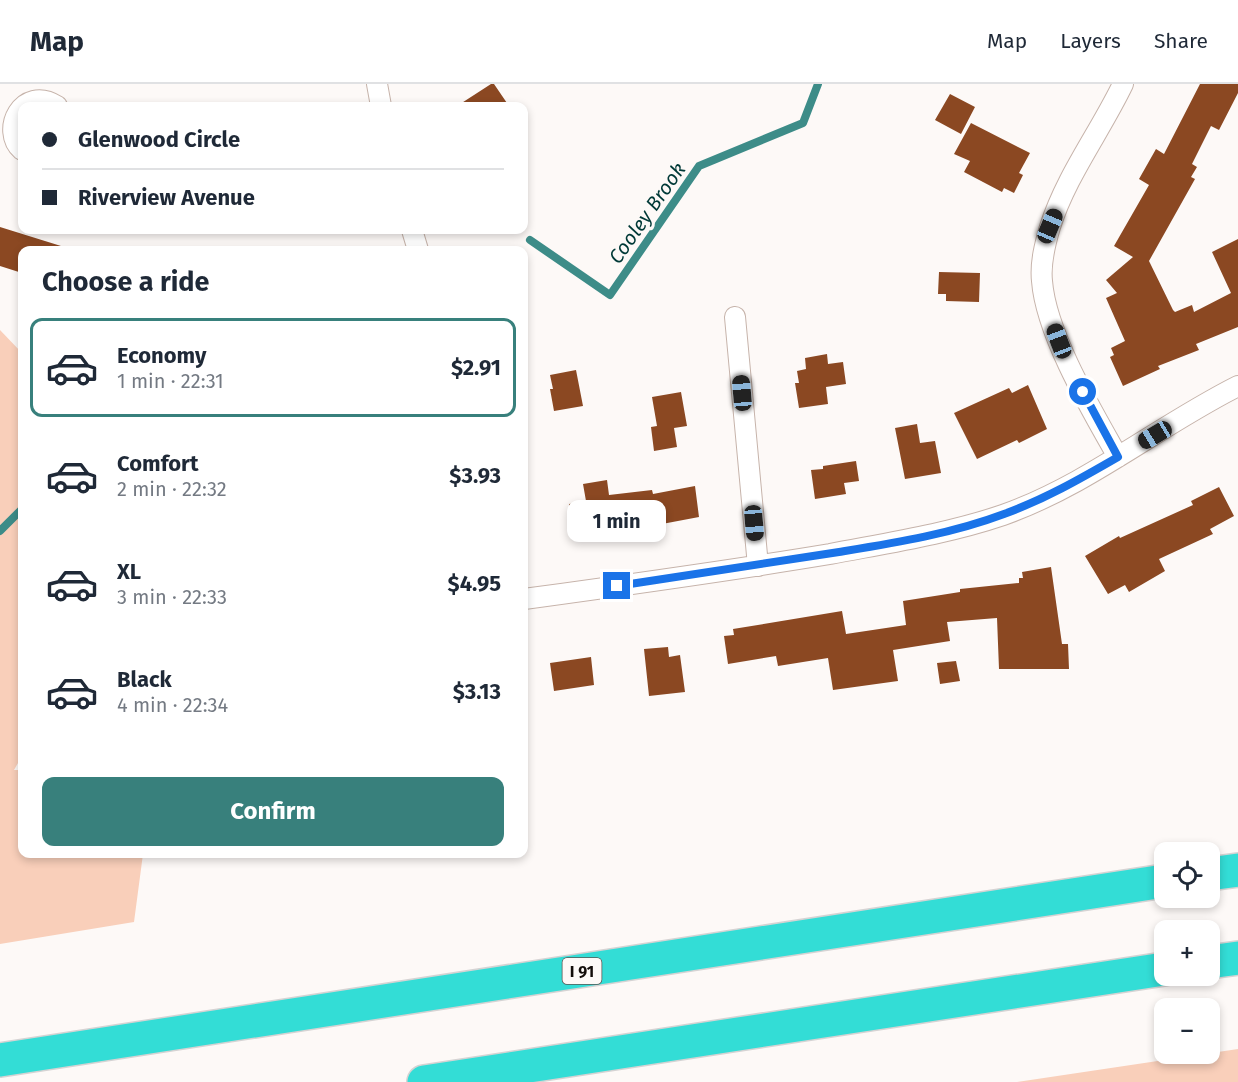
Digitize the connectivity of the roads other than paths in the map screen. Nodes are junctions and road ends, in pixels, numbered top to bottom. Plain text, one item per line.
1 (377, 84) edge
2 (1123, 84) edge
3 (32, 88) edge
4 (53, 102) edge
5 (380, 102) edge
6 (18, 147) edge
7 (735, 317) dead end
8 (1238, 386) edge
9 (1118, 457) junction
10 (758, 566) junction
11 (528, 599) edge
12 (1238, 870) edge
13 (1220, 872) edge
14 (1154, 883) edge
15 (1238, 957) edge
16 (1220, 960) edge
17 (1154, 971) edge
18 (0, 1060) edge
19 (424, 1082) edge

1 - 5 street
2 - 9 street
3 - 4 street
3 - 6 street
7 - 10 street
8 - 9 street
9 - 10 street
10 - 11 street
12 - 13 highway
14 - 18 highway, I 91
15 - 16 highway
17 - 19 highway

